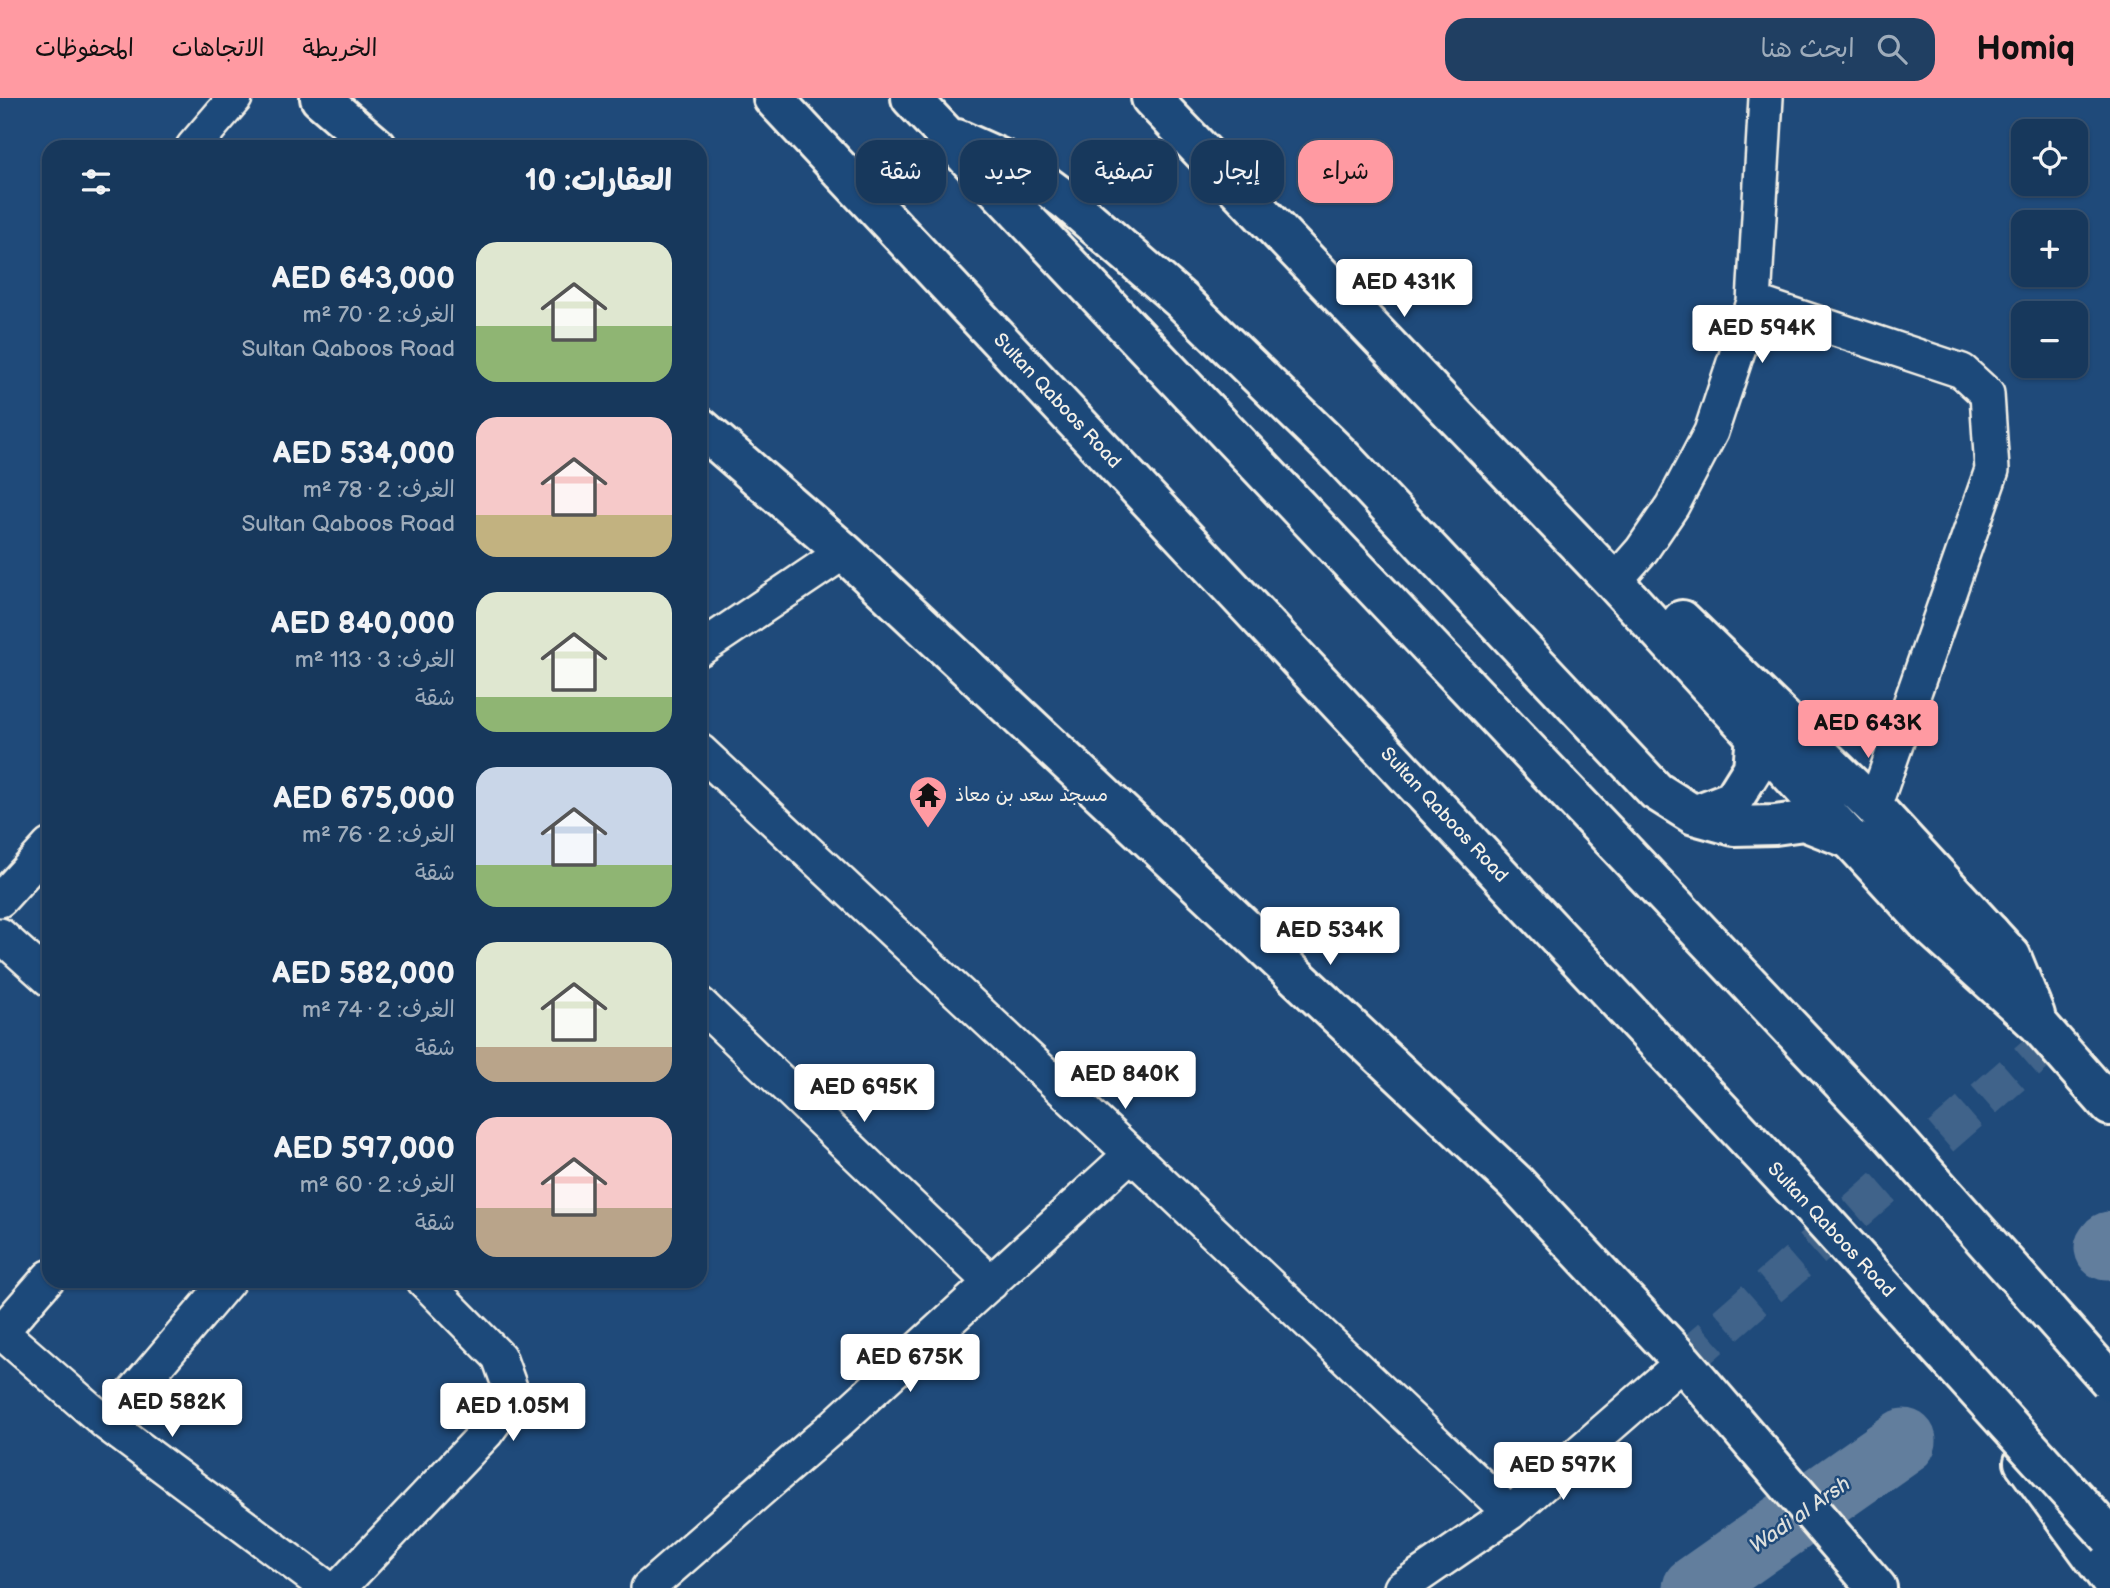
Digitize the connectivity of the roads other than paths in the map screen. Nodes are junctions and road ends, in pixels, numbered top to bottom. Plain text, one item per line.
1 (235, 98) edge
2 (320, 98) edge
3 (773, 98) edge
4 (911, 98) edge
5 (1151, 98) edge
6 (1766, 98) edge
7 (939, 130) junction
8 (199, 140) edge
9 (369, 140) edge
10 (1754, 302) junction
11 (707, 433) edge
12 (844, 552) junction
13 (1614, 582) junction
14 (707, 644) edge
15 (1756, 736) junction
16 (707, 758) edge
17 (1874, 807) junction
18 (1694, 815) junction
19 (1850, 839) junction
20 (42, 854) edge
21 (0, 900) edge
22 (1990, 933) junction
23 (0, 935) edge
24 (42, 973) edge
25 (707, 1011) edge
26 (2038, 1024) junction
27 (2110, 1106) edge
28 (1131, 1154) junction
29 (990, 1283) junction
30 (42, 1285) edge
31 (222, 1288) edge
32 (431, 1288) edge
33 (1, 1331) edge
34 (1684, 1362) junction
35 (2110, 1381) edge
36 (1969, 1383) junction
37 (107, 1424) junction
38 (1510, 1513) junction
39 (2110, 1537) edge
40 (2110, 1580) edge
41 (327, 1588) edge
42 (339, 1588) edge
43 (648, 1588) edge
44 (1401, 1588) edge
45 (1877, 1588) edge

1 - 8 street
2 - 9 main road
3 - 36 main road, Sultan Qaboos Road, bridge
4 - 7 main road
5 - 13 main road
6 - 10 street
7 - 18 main road
7 - 35 main road, bridge
10 - 13 street
10 - 17 street
11 - 12 main road
12 - 14 street
12 - 34 main road
13 - 15 main road
13 - 17 main road
15 - 18 main road
15 - 19 main road
16 - 28 street
17 - 22 main road
18 - 19 main road
19 - 22 main road
19 - 26 main road
20 - 21 street
22 - 26 main road
23 - 24 street
25 - 29 street
26 - 27 main road
28 - 29 street
28 - 38 street
29 - 43 street
30 - 33 street
31 - 37 street
32 - 42 street
33 - 37 street
34 - 38 street
34 - 45 main road
36 - 39 main road, Sultan Qaboos Road, bridge
36 - 40 main road, bridge
37 - 41 street
38 - 44 street

